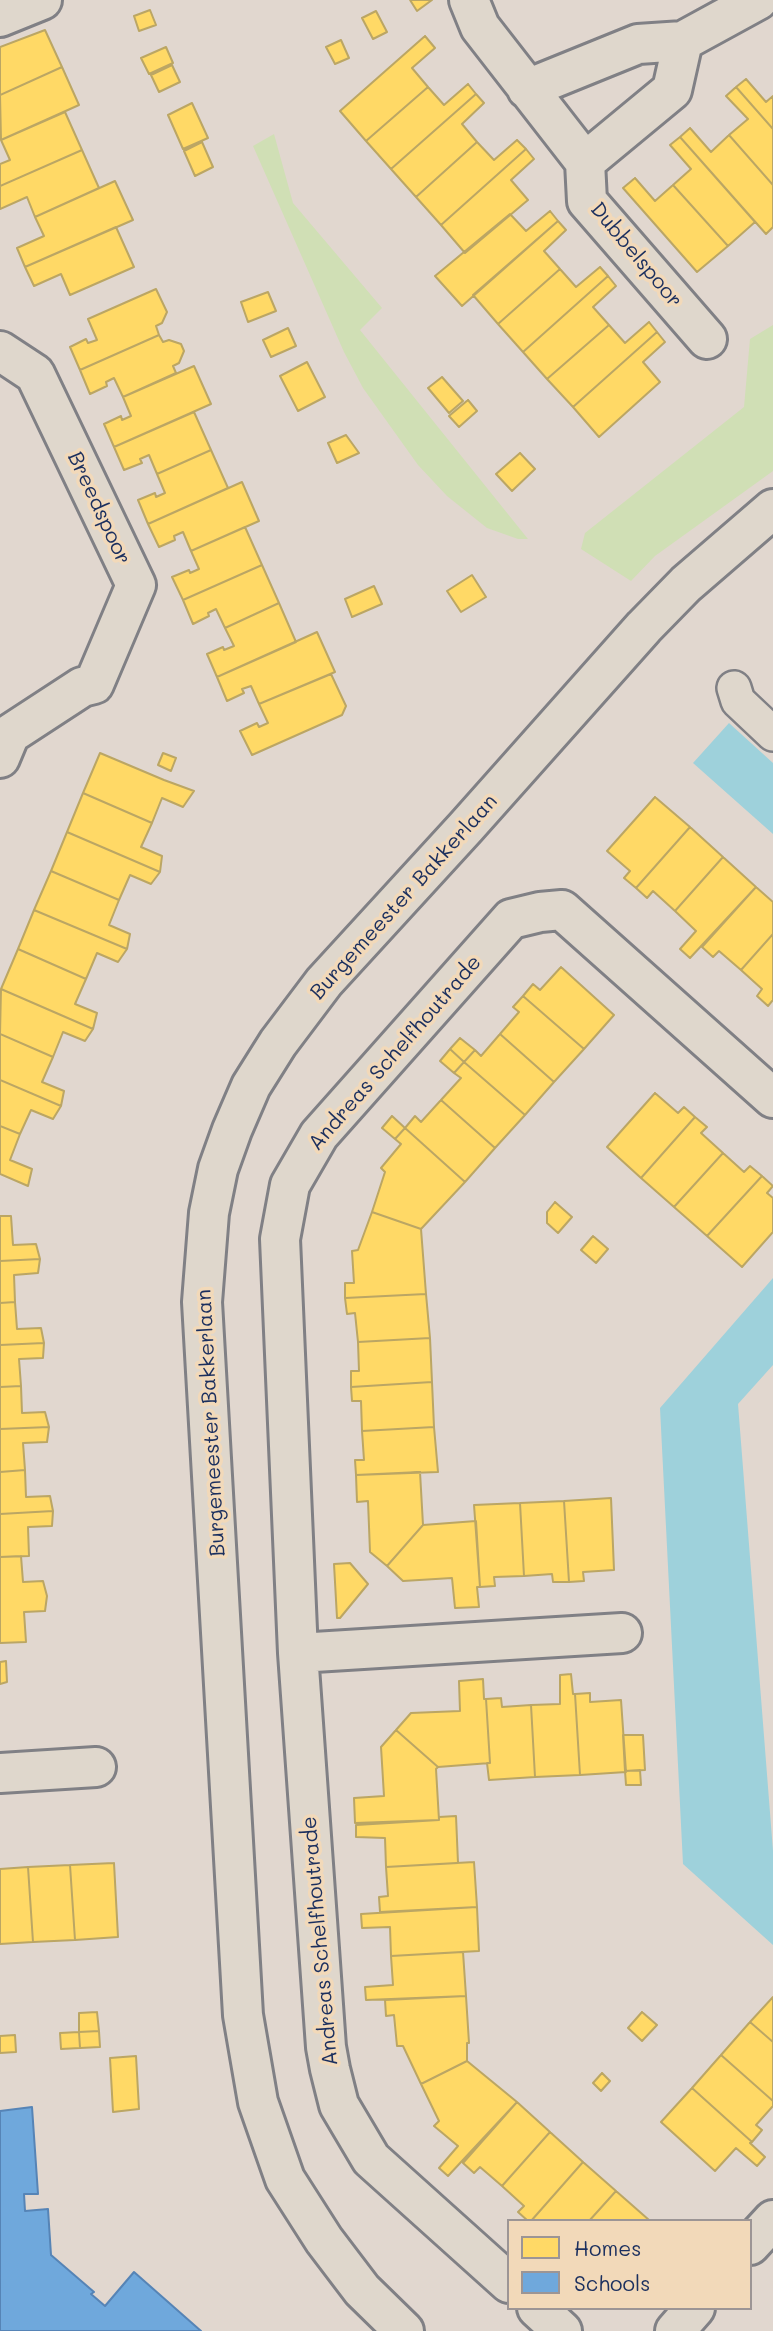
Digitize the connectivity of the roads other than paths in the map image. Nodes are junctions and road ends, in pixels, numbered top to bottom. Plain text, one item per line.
1 (42, 0) edge
2 (469, 0) edge
3 (758, 0) edge
4 (0, 17) edge
5 (683, 41) junction
6 (527, 89) junction
7 (585, 162) junction
8 (708, 339) dead end
9 (0, 351) edge
10 (773, 509) edge
11 (734, 688) dead end
12 (773, 734) edge
13 (0, 758) edge
14 (773, 1098) edge
15 (622, 1633) dead end
16 (298, 1653) junction
17 (96, 1767) dead end
18 (0, 1773) edge
19 (773, 2220) edge
20 (752, 2243) edge
21 (507, 2281) edge
22 (539, 2310) edge
23 (693, 2310) edge
24 (404, 2331) edge
25 (562, 2331) edge
26 (675, 2331) edge

1 - 4 street
2 - 6 street
3 - 5 street
5 - 6 street
5 - 7 street
6 - 7 street
7 - 8 street, Dubbelspoor
9 - 13 street, Breedspoor
10 - 24 street, Burgemeester Bakkerlaan
11 - 12 street
14 - 16 street, Andreas Schelfhoutrade
15 - 16 street
16 - 21 street, Andreas Schelfhoutrade
17 - 18 street
19 - 20 street
22 - 25 street
23 - 26 street

